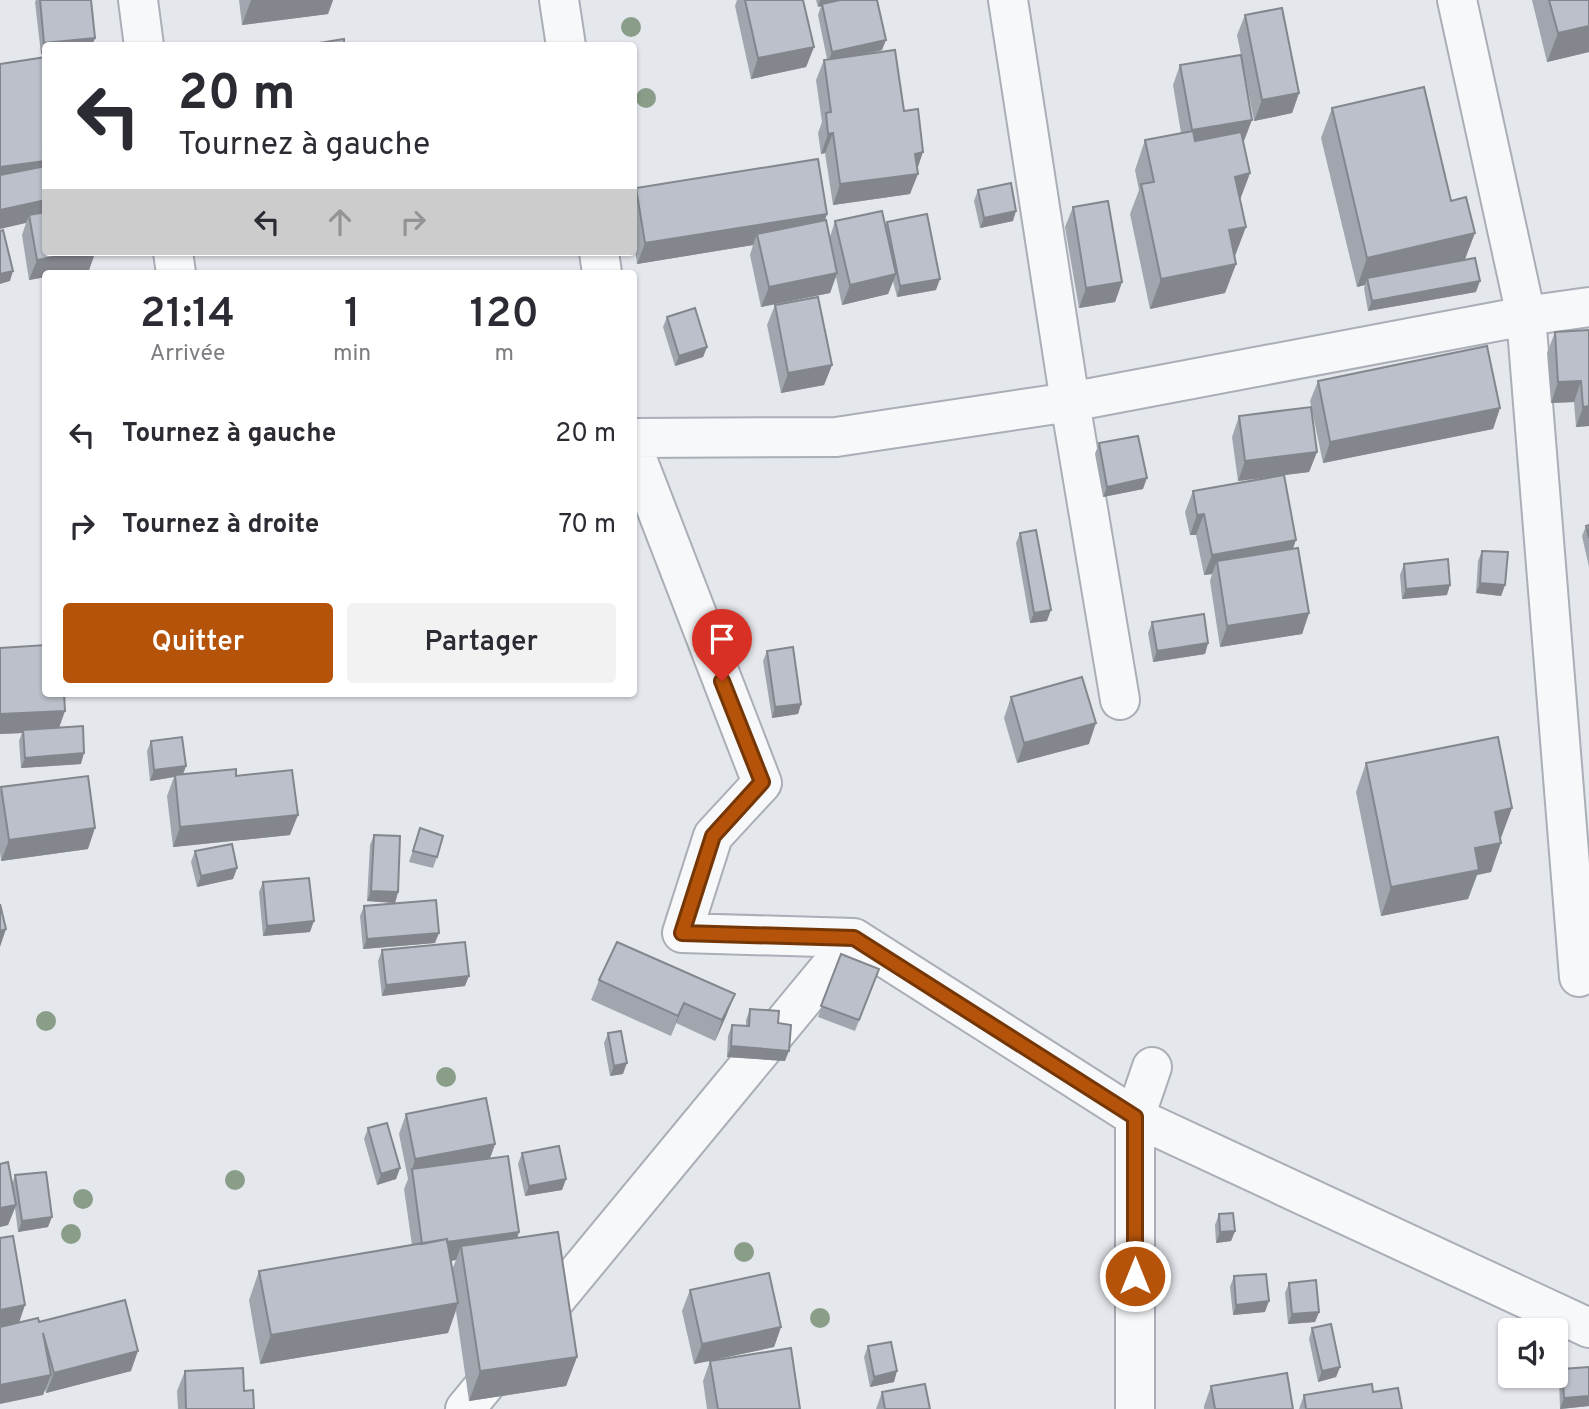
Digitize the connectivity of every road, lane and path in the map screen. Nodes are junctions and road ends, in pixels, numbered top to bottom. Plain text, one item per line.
1 (138, 0) edge
2 (559, 0) edge
3 (1008, 0) edge
4 (1457, 0) edge
5 (143, 42) edge
6 (565, 42) edge
7 (1589, 307) edge
8 (1526, 316) junction
9 (1070, 402) junction
10 (637, 438) edge
11 (637, 460) edge
12 (1120, 700) dead end
13 (854, 938) junction
14 (1579, 977) dead end
15 (1152, 1068) dead end
16 (1135, 1117) junction
17 (1589, 1328) edge
18 (465, 1409) edge
19 (1135, 1409) edge

1 - 5 street
2 - 6 street
3 - 9 street
4 - 8 street
7 - 8 street
8 - 9 street
8 - 14 street
9 - 10 street
9 - 12 street
11 - 13 street
13 - 16 street
13 - 18 street
15 - 16 street
16 - 17 street
16 - 19 street

